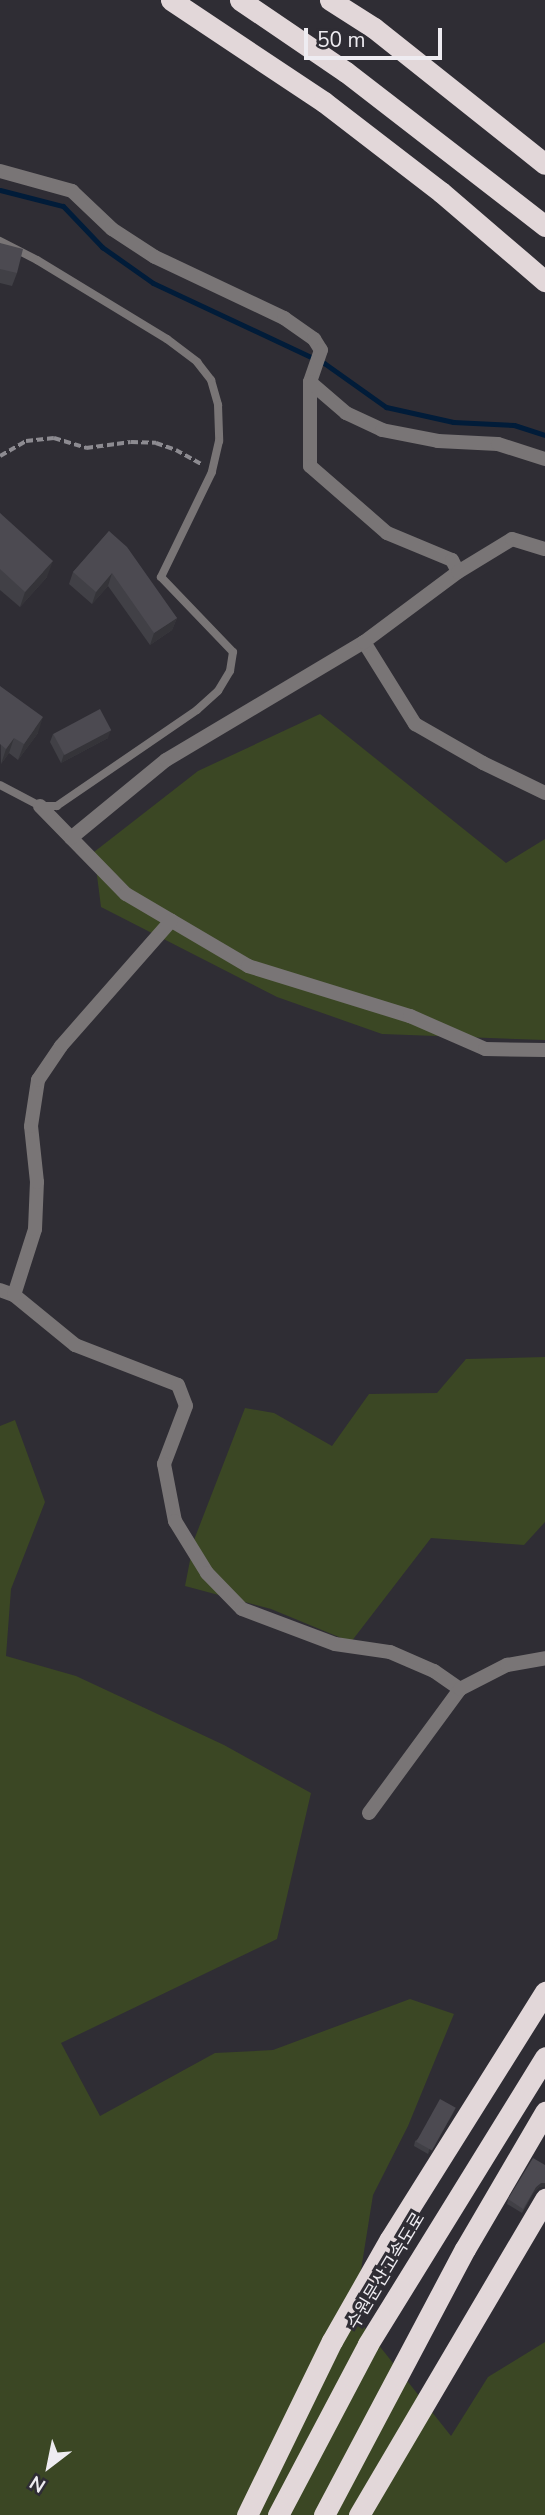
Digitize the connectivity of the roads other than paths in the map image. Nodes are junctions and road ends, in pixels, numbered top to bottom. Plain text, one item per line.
1 (171, 0) edge
2 (240, 0) edge
3 (330, 0) edge
4 (465, 99) junction
5 (391, 152) junction
6 (545, 157) edge
7 (545, 164) edge
8 (0, 171) edge
9 (545, 226) edge
10 (0, 241) edge
11 (545, 281) edge
12 (545, 294) edge
13 (312, 378) junction
14 (545, 459) edge
15 (544, 549) edge
16 (458, 572) junction
17 (364, 642) junction
18 (0, 785) edge
19 (545, 793) edge
20 (40, 806) junction
21 (71, 838) junction
22 (172, 920) junction
23 (545, 1050) edge
24 (7, 1293) edge
25 (545, 1658) edge
26 (460, 1689) junction
27 (369, 1813) dead end
28 (545, 1992) edge
29 (545, 2057) edge
30 (545, 2112) edge
31 (545, 2199) edge
32 (247, 2515) edge
33 (278, 2515) edge
34 (324, 2515) edge
35 (359, 2515) edge

1 - 5 highway
2 - 9 highway
3 - 4 highway
4 - 6 highway
4 - 7 highway
5 - 11 highway
5 - 12 highway
8 - 13 street
10 - 20 lane
13 - 14 street
13 - 16 street
15 - 16 street
16 - 17 street
17 - 19 street
17 - 21 street
18 - 20 lane
20 - 21 street
21 - 22 street
22 - 23 street
22 - 24 street
24 - 26 street
25 - 26 street
26 - 27 street
28 - 32 highway
29 - 33 highway, 수원문산고속도로
30 - 34 highway
31 - 35 highway

